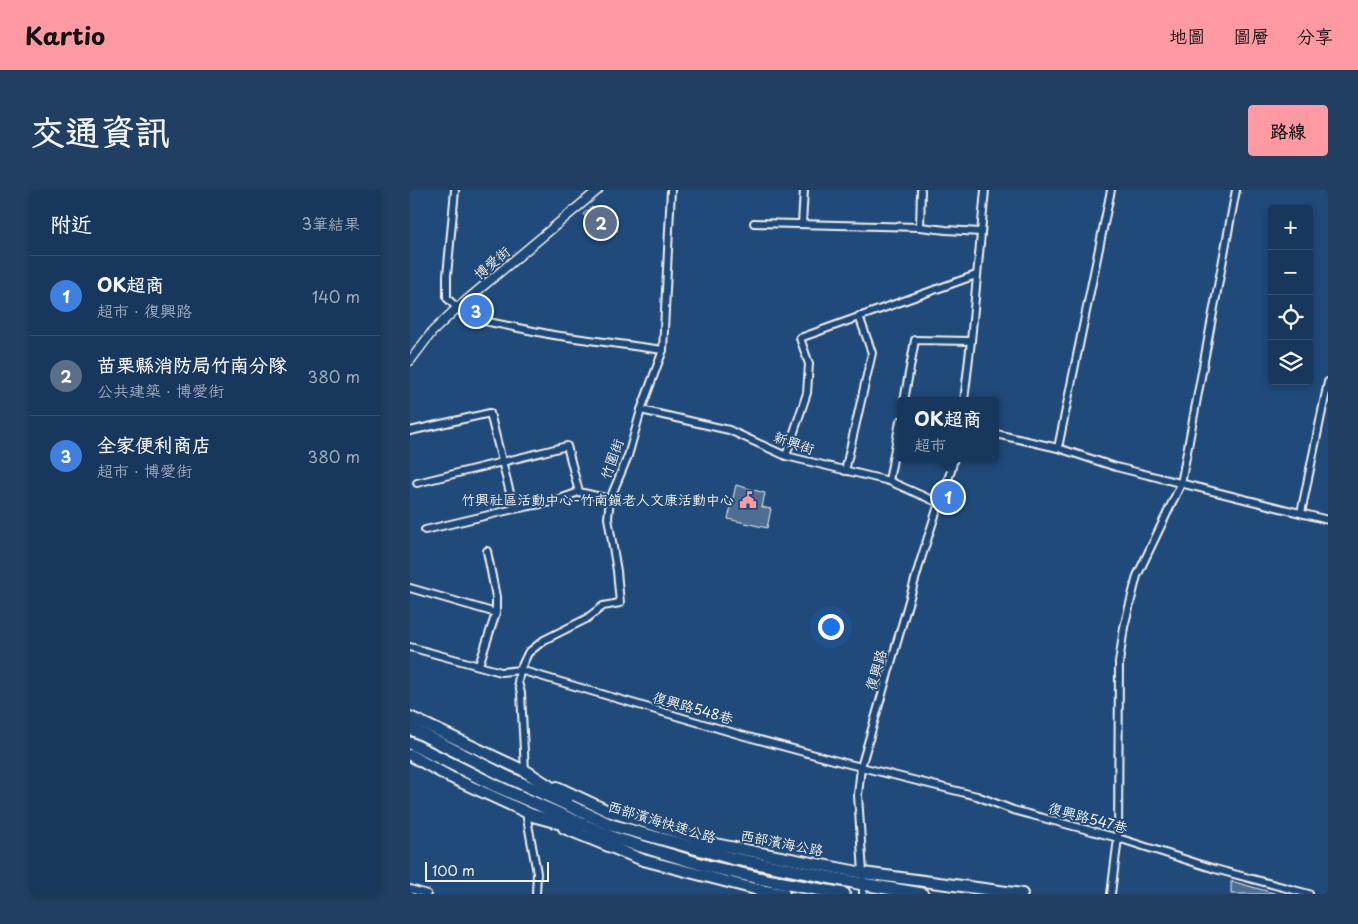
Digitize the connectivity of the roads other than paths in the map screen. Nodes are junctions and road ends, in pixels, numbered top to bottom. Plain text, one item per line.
1 (455, 190) edge
2 (598, 190) edge
3 (671, 190) edge
4 (804, 190) edge
5 (921, 190) edge
6 (985, 190) edge
7 (1111, 190) edge
8 (1236, 190) edge
9 (754, 223) dead end
10 (802, 224) junction
11 (920, 227) junction
12 (981, 232) junction
13 (976, 274) junction
14 (457, 308) junction
15 (859, 316) junction
16 (971, 341) junction
17 (663, 350) junction
18 (410, 361) edge
19 (1328, 382) edge
20 (905, 397) edge
21 (964, 397) edge
22 (641, 410) junction
23 (410, 431) edge
24 (999, 435) edge
25 (897, 437) edge
26 (1058, 448) junction
27 (786, 456) junction
28 (502, 462) junction
29 (953, 462) edge
30 (845, 471) junction
31 (889, 481) junction
32 (417, 483) dead end
33 (1181, 484) junction
34 (579, 492) junction
35 (610, 499) junction
36 (939, 502) junction
37 (514, 509) junction
38 (1301, 513) junction
39 (1328, 520) edge
40 (425, 530) dead end
41 (487, 551) dead end
42 (410, 588) edge
43 (496, 613) junction
44 (410, 646) edge
45 (479, 665) junction
46 (520, 670) junction
47 (410, 718) edge
48 (410, 728) edge
49 (410, 743) edge
50 (410, 755) edge
51 (861, 767) junction
52 (525, 771) junction
53 (529, 814) junction
54 (611, 825) junction
55 (614, 838) junction
56 (1118, 838) junction
57 (863, 884) edge
58 (410, 890) edge
59 (427, 894) edge
60 (536, 894) edge
61 (784, 894) edge
62 (844, 894) edge
63 (922, 894) edge
64 (1022, 894) edge
65 (1111, 894) edge
66 (1309, 894) edge

1 - 14 street
2 - 14 street, 博愛街
3 - 17 street, 竹圍街
4 - 10 street
5 - 11 street
6 - 12 street
7 - 26 street
8 - 33 street
9 - 10 street
10 - 11 street
11 - 12 street
12 - 13 street
13 - 15 street
13 - 16 street
14 - 17 street
14 - 18 street, 博愛街
15 - 27 street
15 - 30 street
16 - 20 street
16 - 21 street
17 - 22 street, 竹圍街
19 - 38 street
22 - 27 street, 新興街
22 - 35 street, 竹圍街
23 - 28 street
24 - 26 street
25 - 31 street
26 - 33 street
27 - 30 street, 新興街
28 - 32 street
28 - 34 street
28 - 37 street
29 - 36 street, 復興路
30 - 31 street, 新興街
31 - 36 street, 新興街
33 - 38 street
33 - 56 street
34 - 35 street
34 - 37 street
35 - 46 street, 竹圍街
36 - 51 street, 復興路
37 - 40 street
38 - 39 street
41 - 43 street
42 - 43 street
43 - 45 street
44 - 45 street, 復興路548巷
45 - 46 street, 復興路548巷
46 - 51 street, 復興路548巷
46 - 52 street
47 - 52 main road, 西部濱海公路
48 - 54 highway, 西部濱海快速公路
49 - 55 highway, 西部濱海快速公路
50 - 53 main road
51 - 56 street, 復興路547巷
51 - 57 street, 復興路
52 - 54 highway
52 - 57 main road, 西部濱海公路
53 - 55 highway
53 - 60 street
53 - 61 main road
54 - 57 highway, 西部濱海快速公路
55 - 62 highway, 西部濱海快速公路
56 - 65 street
56 - 66 street, 復興路547巷
57 - 63 highway, 西部濱海快速公路
57 - 64 main road, 西部濱海公路
58 - 59 street

